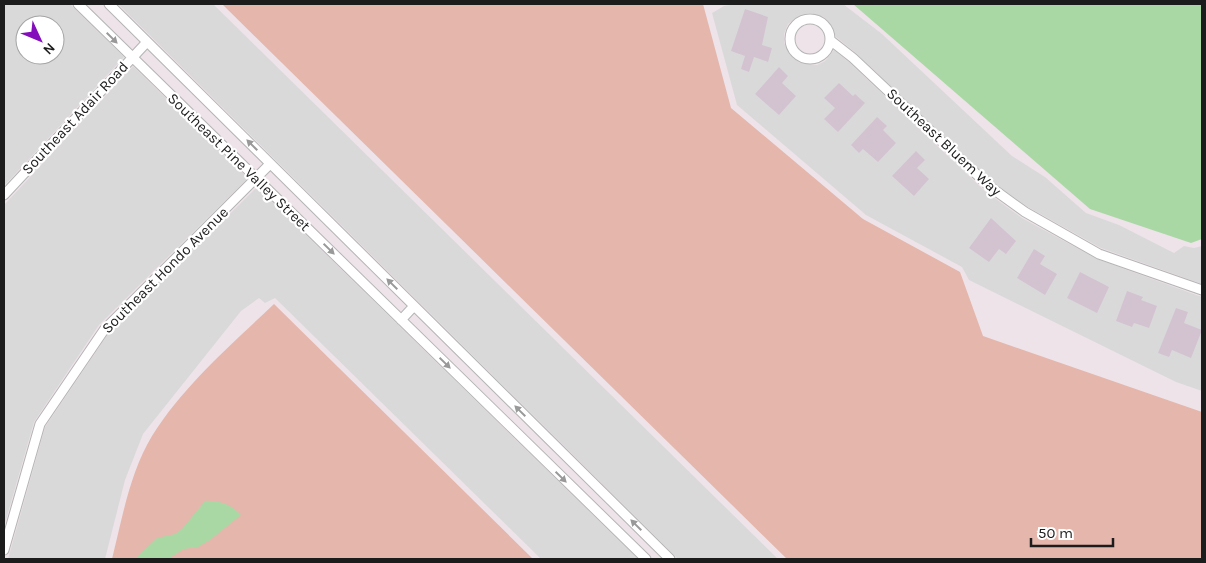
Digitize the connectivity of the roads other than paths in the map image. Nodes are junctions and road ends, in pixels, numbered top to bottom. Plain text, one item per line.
1 (78, 4) edge
2 (110, 4) edge
3 (830, 40) junction
4 (147, 42) junction
5 (132, 58) junction
6 (270, 164) junction
7 (256, 178) junction
8 (4, 195) edge
9 (1202, 290) edge
10 (414, 306) junction
11 (401, 320) junction
12 (554, 445) junction
13 (542, 458) junction
14 (4, 550) edge
15 (646, 559) edge
16 (670, 559) edge

1 -> 5 street, Southeast Pine Valley Street
2 - 4 street, Southeast Pine Valley Street
3 - 3 street, Southeast Bluem Way
3 - 9 street, Southeast Bluem Way
4 - 5 street, Southeast Adair Road
6 -> 4 street, Southeast Pine Valley Street
5 - 7 street, Southeast Pine Valley Street
5 - 8 street, Southeast Adair Road
6 - 7 street, Southeast Hondo Avenue
10 -> 6 street, Southeast Pine Valley Street
7 -> 11 street, Southeast Pine Valley Street
7 - 14 street, Southeast Hondo Avenue
10 - 11 street
12 -> 10 street, Southeast Pine Valley Street
11 -> 13 street, Southeast Pine Valley Street
12 - 13 street
16 -> 12 street, Southeast Pine Valley Street
13 -> 15 street, Southeast Pine Valley Street

